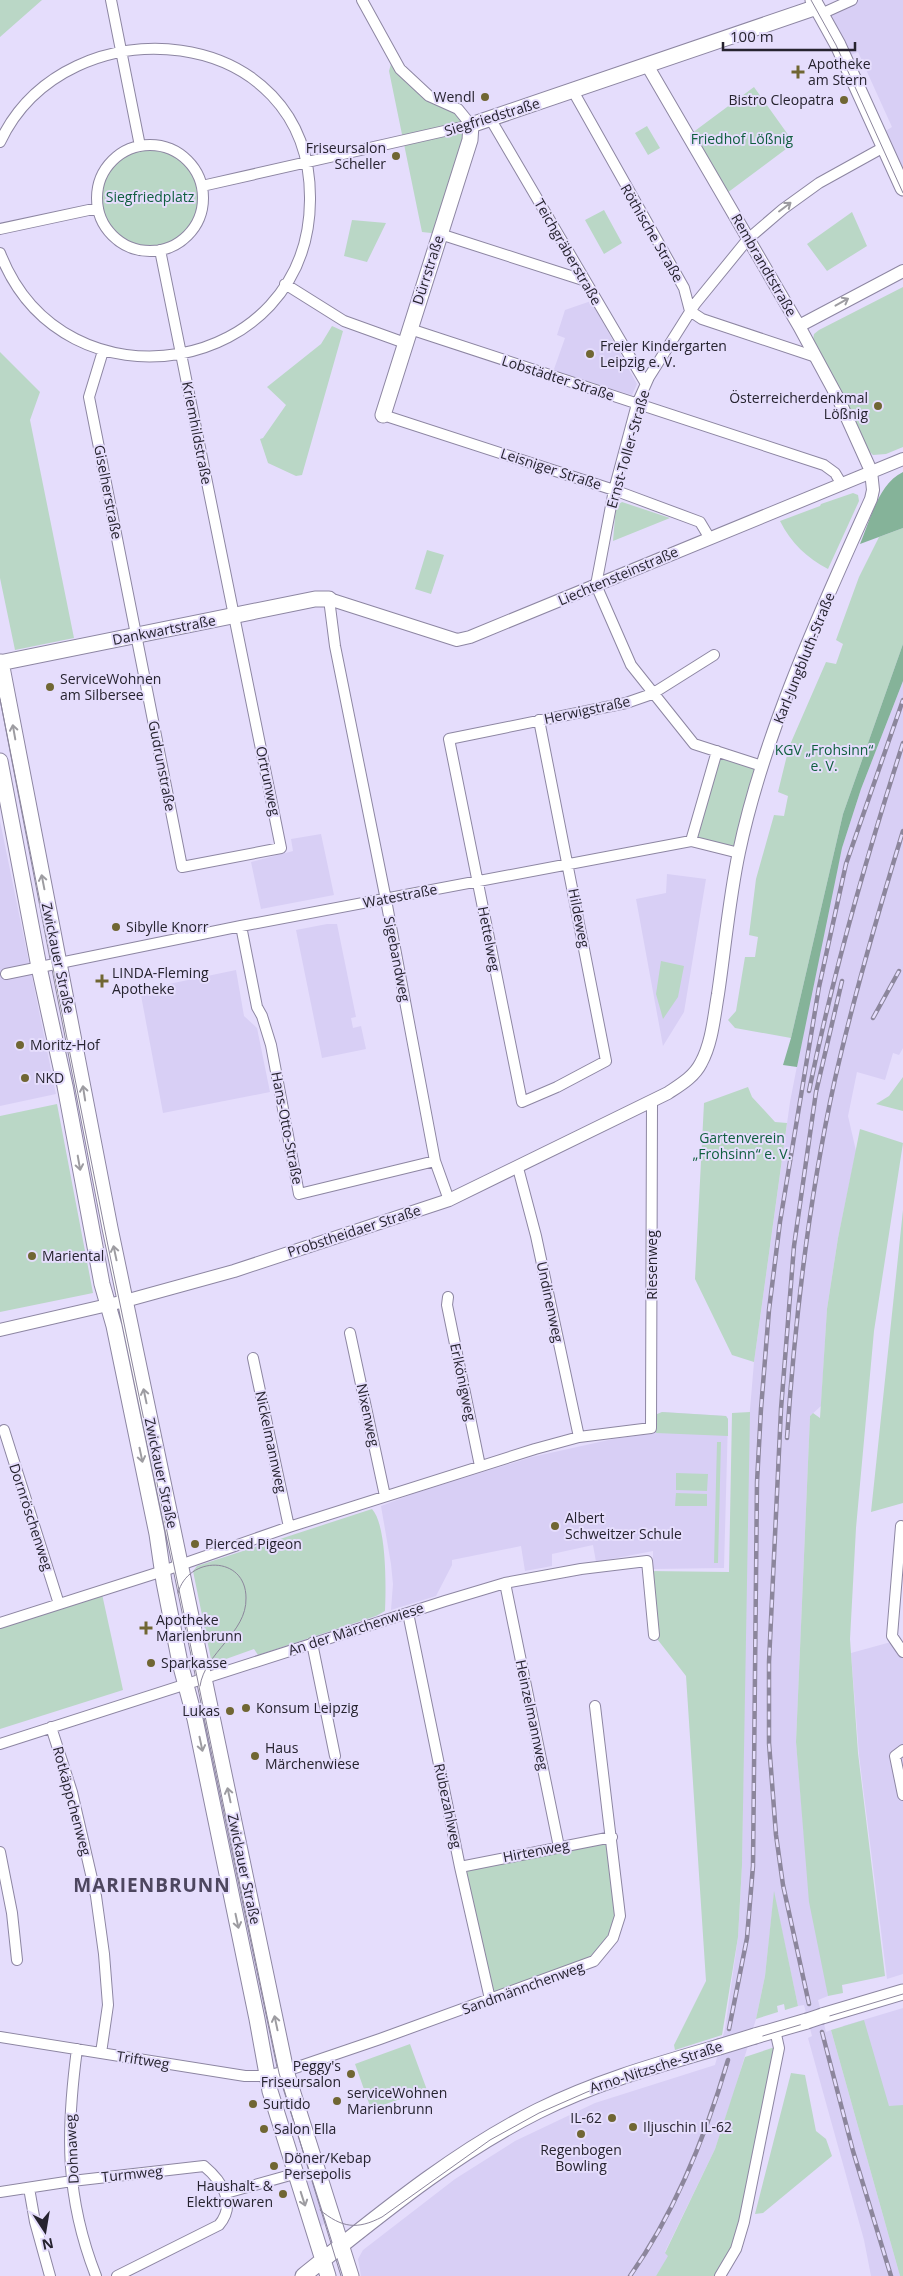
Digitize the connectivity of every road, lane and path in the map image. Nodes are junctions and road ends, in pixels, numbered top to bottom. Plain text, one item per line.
1 (111, 0) edge
2 (362, 0) edge
3 (852, 0) edge
4 (814, 5) edge
5 (176, 40) dead end
6 (85, 52) dead end
7 (648, 65) junction
8 (573, 91) junction
9 (491, 120) junction
10 (471, 125) junction
11 (0, 142) edge
12 (140, 146) junction
13 (884, 147) junction
14 (306, 163) junction
15 (202, 186) junction
16 (903, 188) edge
17 (98, 208) junction
18 (0, 229) edge
19 (440, 234) junction
20 (748, 239) junction
21 (160, 250) junction
22 (0, 253) edge
23 (903, 271) edge
24 (584, 280) junction
25 (285, 284) junction
26 (690, 311) junction
27 (799, 326) junction
28 (408, 336) junction
29 (103, 351) junction
30 (182, 354) junction
31 (816, 358) junction
32 (646, 384) junction
33 (637, 404) junction
34 (383, 415) joint
35 (903, 458) edge
36 (871, 471) junction
37 (841, 483) junction
38 (614, 490) junction
39 (710, 537) junction
40 (596, 585) junction
41 (329, 600) junction
42 (234, 616) junction
43 (136, 636) junction
44 (714, 655) dead end
45 (1, 662) edge
46 (652, 694) junction
47 (539, 720) junction
48 (449, 740) joint
49 (717, 751) junction
50 (762, 766) junction
51 (1, 771) edge
52 (691, 841) junction
53 (739, 852) junction
54 (568, 864) junction
55 (182, 867) joint
56 (478, 881) junction
57 (386, 900) junction
58 (241, 926) junction
59 (60, 962) junction
60 (39, 967) junction
61 (2, 974) edge
62 (688, 1079) joint
63 (557, 1087) joint
64 (652, 1101) junction
65 (435, 1161) junction
66 (518, 1168) junction
67 (448, 1200) junction
68 (448, 1297) dead end
69 (125, 1300) junction
70 (107, 1305) junction
71 (0, 1330) edge
72 (350, 1333) dead end
73 (253, 1358) dead end
74 (4, 1430) dead end
75 (579, 1437) junction
76 (480, 1466) junction
77 (385, 1496) junction
78 (900, 1526) dead end
79 (289, 1527) junction
80 (180, 1565) junction
81 (163, 1571) junction
82 (505, 1583) junction
83 (59, 1604) junction
84 (408, 1613) junction
85 (0, 1623) edge
86 (654, 1635) dead end
87 (312, 1644) junction
88 (903, 1652) edge
89 (205, 1678) junction
90 (185, 1684) junction
91 (596, 1706) dead end
92 (51, 1727) junction
93 (0, 1744) edge
94 (903, 1750) edge
95 (335, 1756) dead end
96 (903, 1795) edge
97 (612, 1837) junction
98 (559, 1847) junction
99 (0, 1852) edge
100 (460, 1866) junction
101 (17, 1960) dead end
102 (903, 1992) edge
103 (490, 1999) junction
104 (775, 2030) junction
105 (0, 2037) edge
106 (77, 2049) junction
107 (101, 2053) junction
108 (286, 2071) junction
109 (266, 2076) junction
110 (294, 2174) junction
111 (72, 2181) junction
112 (29, 2188) junction
113 (0, 2192) edge
114 (226, 2193) junction
115 (341, 2246) junction
116 (323, 2260) junction
117 (50, 2276) edge
118 (96, 2276) edge
119 (117, 2276) edge
120 (303, 2276) edge
121 (328, 2276) edge
122 (351, 2276) edge
123 (720, 2276) edge

1 - 12 street
2 - 10 street
3 - 4 street
4 - 7 main road, Siegfriedstraße
4 - 13 main road
5 - 14 street
6 - 11 street
7 - 8 main road, Siegfriedstraße
7 - 20 street, Rembrandtstraße
8 - 9 main road, Siegfriedstraße
8 - 26 street, Röthische Straße
9 - 10 main road, Siegfriedstraße
9 - 24 street, Teichgräberstraße
10 - 14 street, Siegfriedstraße
10 - 19 main road, Dürrstraße
12 - 15 street
12 - 17 street
13 - 16 main road
20 -> 13 street, Ernst-Toller-Straße
14 - 15 street, Siegfriedstraße
14 - 25 street
15 - 21 street
17 - 18 street
17 - 21 street
19 - 24 street
19 - 28 main road, Dürrstraße
20 - 26 street, Ernst-Toller-Straße
20 - 27 street, Rembrandtstraße
21 - 30 street, Kriemhildstraße
22 - 29 street
27 -> 23 street
24 - 32 street, Teichgräberstraße
25 - 28 street, Lobstädter Straße
25 - 30 street
26 - 31 street
26 - 32 street, Ernst-Toller-Straße
27 - 31 street, Rembrandtstraße
28 - 33 street, Lobstädter Straße
28 - 34 main road, Dürrstraße
29 - 30 street
29 - 43 street, Giselherstraße
30 - 42 street, Kriemhildstraße
31 - 36 street, Rembrandtstraße
32 - 33 street, Ernst-Toller-Straße
33 - 37 street, Lobstädter Straße
33 - 38 street, Ernst-Toller-Straße
34 - 38 street, Leisniger Straße
35 - 36 street, Liechtensteinstraße
36 - 37 street, Liechtensteinstraße
36 - 50 street, Karl-Jungbluth-Straße
37 - 39 street, Liechtensteinstraße
38 - 39 street, Leisniger Straße
38 - 40 street, Ernst-Toller-Straße
39 - 40 street, Liechtensteinstraße
40 - 41 street, Liechtensteinstraße
40 - 46 street
41 - 42 main road, Dankwartstraße
41 - 57 street, Sigebandweg
42 - 43 main road, Dankwartstraße
42 - 55 street, Ortrunweg
43 - 45 main road, Dankwartstraße
43 - 55 street, Gudrunstraße
44 - 46 street, Herwigstraße
59 -> 45 main road, Zwickauer Straße
46 - 47 street, Herwigstraße
46 - 49 street
47 - 48 street, Herwigstraße
47 - 54 street, Hildeweg
48 - 56 street, Hettelweg
49 - 50 street
49 - 52 street
50 - 53 street, Karl-Jungbluth-Straße
51 - 60 main road, Zwickauer Straße
52 - 53 street, Watestraße
52 - 54 street, Watestraße
53 - 62 street, Karl-Jungbluth-Straße
54 - 56 street, Watestraße
54 - 63 street, Hildeweg
56 - 57 street, Watestraße
56 - 63 street, Hettelweg
57 - 58 street, Watestraße
57 - 65 street, Sigebandweg
58 - 59 street, Watestraße
58 - 65 street, Hans-Otto-Straße
59 - 60 street, Watestraße
69 -> 59 main road, Zwickauer Straße
60 - 61 street, Watestraße
60 -> 70 main road, Zwickauer Straße
62 - 64 street, Probstheidaer Straße
64 - 66 street, Probstheidaer Straße
64 - 75 street, Riesenweg
65 - 67 street, Sigebandweg
66 - 67 street, Probstheidaer Straße
66 - 75 street, Undinenweg
67 - 69 street, Probstheidaer Straße
68 - 76 street, Erlkönigweg
69 - 70 street, Probstheidaer Straße
80 -> 69 main road, Zwickauer Straße
70 - 71 street, Probstheidaer Straße
70 -> 81 main road, Zwickauer Straße
72 - 77 street, Nixenweg
73 - 79 street, Nickelmannweg
74 - 83 street, Dornröschenweg
75 - 76 street
76 - 77 street
77 - 79 street
78 - 88 street
79 - 80 street
80 - 81 street
80 - 89 main road, Zwickauer Straße
81 - 83 street
81 - 90 main road, Zwickauer Straße
82 - 84 street, An der Märchenwiese
82 - 86 street, An der Märchenwiese
82 - 98 street, Heinzelmannweg
83 - 85 street
84 - 87 street, An der Märchenwiese
84 - 100 street, Rübezahlweg
87 - 89 street, An der Märchenwiese
87 - 95 street
89 - 90 street, An der Märchenwiese
108 -> 89 main road, Zwickauer Straße
90 - 92 street, An der Märchenwiese
90 -> 109 main road, Zwickauer Straße
91 - 97 street, Sandmännchenweg
92 - 93 street, An der Märchenwiese
92 - 107 street, Rotkäppchenweg
94 - 96 street
97 - 98 street, Hirtenweg
97 - 103 street, Sandmännchenweg
98 - 100 street, Hirtenweg
99 - 101 street
100 - 103 street, Rübezahlweg
102 - 104 main road, Arno-Nitzsche-Straße, bridge
103 - 108 street, Sandmännchenweg
104 - 115 main road, Arno-Nitzsche-Straße, bridge
104 - 123 street
105 - 106 street, Triftweg
106 - 107 street, Triftweg
106 - 111 street, Dohnaweg
107 - 109 street, Triftweg
108 - 109 street, Triftweg
108 - 115 main road, Zwickauer Straße
109 - 110 main road, Zwickauer Straße
110 - 114 street
110 -> 116 main road, Zwickauer Straße
111 - 112 street, Turmweg
111 - 114 street, Turmweg
111 - 118 street, Dohnaweg
112 - 113 street, Turmweg
112 - 117 street
114 - 119 street
115 - 116 main road, Arno-Nitzsche-Straße
115 - 122 main road, Zwickauer Straße
116 - 120 main road, Arno-Nitzsche-Straße
116 - 121 main road, Zwickauer Straße

